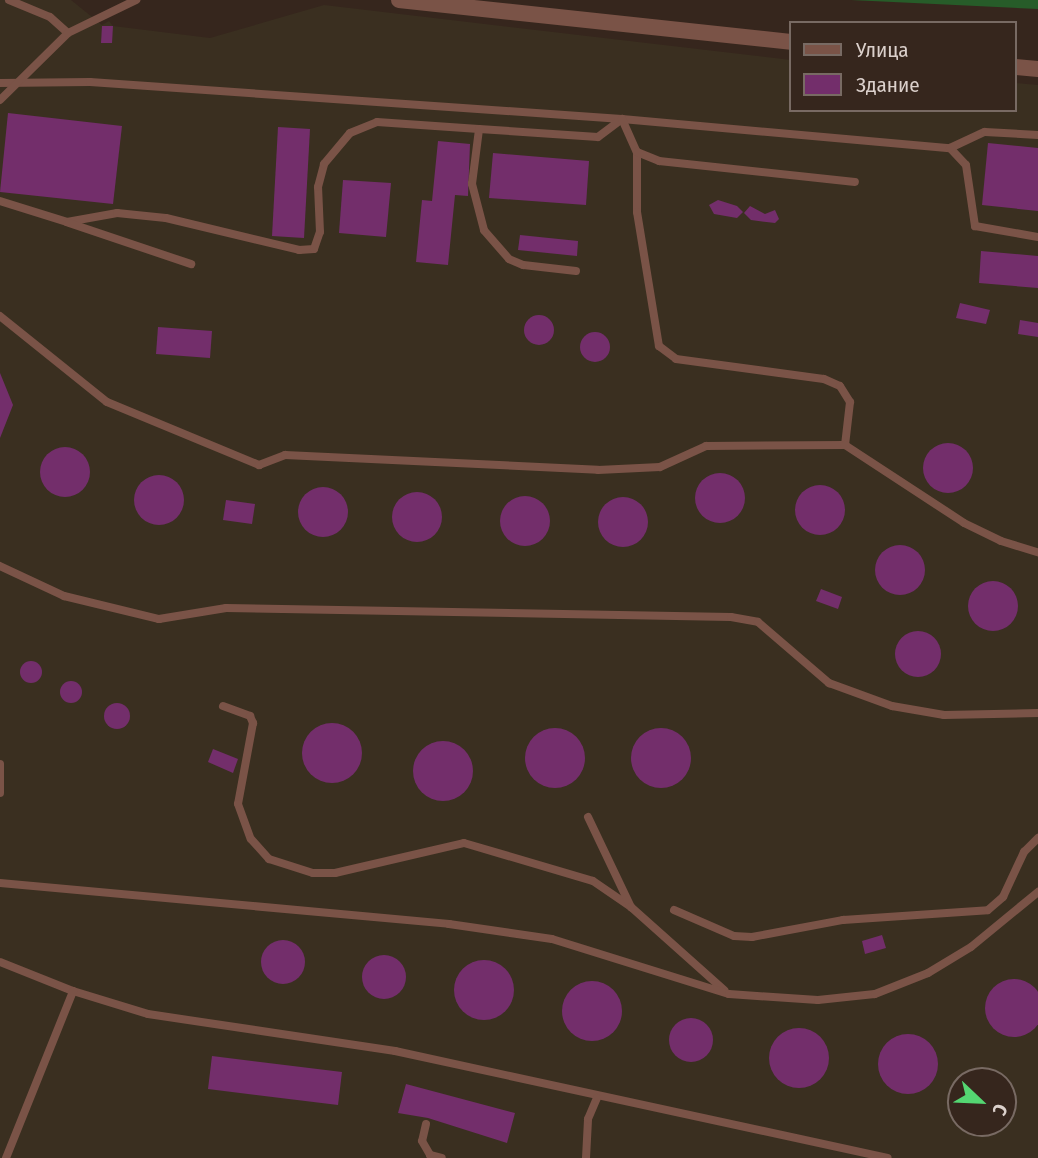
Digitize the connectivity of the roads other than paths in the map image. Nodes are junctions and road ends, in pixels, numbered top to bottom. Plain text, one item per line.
1 (9, 0) edge
2 (136, 0) edge
3 (399, 0) edge
4 (68, 33) junction
5 (790, 42) edge
6 (1017, 67) edge
7 (1038, 69) edge
8 (17, 82) junction
9 (0, 83) edge
10 (0, 100) edge
11 (622, 119) junction
12 (479, 129) junction
13 (1038, 135) edge
14 (950, 148) junction
15 (637, 152) junction
16 (855, 182) dead end
17 (0, 201) edge
18 (66, 222) junction
19 (1038, 237) edge
20 (191, 264) dead end
21 (576, 271) dead end
22 (0, 316) edge
23 (845, 445) junction
24 (1038, 551) edge
25 (0, 566) edge
26 (223, 706) dead end
27 (1038, 713) edge
28 (0, 764) edge
29 (0, 793) edge
30 (588, 817) dead end
31 (1038, 838) edge
32 (0, 883) edge
33 (1038, 892) edge
34 (631, 907) junction
35 (674, 910) dead end
36 (0, 962) edge
37 (73, 991) junction
38 (729, 994) junction
39 (597, 1098) junction
40 (426, 1124) dead end
41 (6, 1158) edge
42 (442, 1158) edge
43 (586, 1158) edge
44 (888, 1158) edge

1 - 4 lane
2 - 4 lane
3 - 5 street
4 - 8 lane
6 - 7 street
8 - 9 lane
8 - 10 lane
8 - 11 lane
11 - 12 lane
11 - 14 lane
11 - 15 lane
12 - 18 lane
12 - 21 lane
13 - 14 lane
14 - 19 lane
15 - 16 lane
15 - 23 lane
17 - 18 lane
18 - 20 lane
22 - 23 lane
23 - 24 lane
25 - 27 lane
26 - 34 lane
28 - 29 lane
30 - 34 lane
31 - 35 lane
32 - 38 lane
33 - 38 lane
34 - 38 lane
36 - 37 lane
37 - 39 lane
37 - 41 lane
39 - 43 lane
39 - 44 lane
40 - 42 lane

